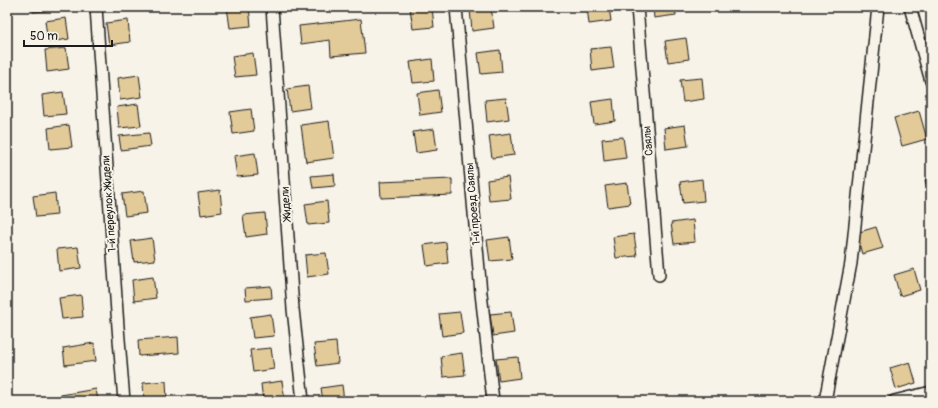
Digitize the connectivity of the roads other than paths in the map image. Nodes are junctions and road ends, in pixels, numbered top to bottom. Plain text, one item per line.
1 (96, 7) edge
2 (272, 7) edge
3 (456, 7) edge
4 (637, 7) edge
5 (878, 7) edge
6 (910, 7) edge
7 (931, 81) edge
8 (659, 275) dead end
9 (931, 392) edge
10 (124, 401) edge
11 (302, 401) edge
12 (493, 401) edge
13 (825, 401) edge
14 (894, 401) edge

1 - 10 street, 1-й переулок Жидели
2 - 11 street, Жидели
3 - 12 street, 1-й проезд Саялы
4 - 8 street, Саялы
5 - 13 street
6 - 7 street
9 - 14 street

